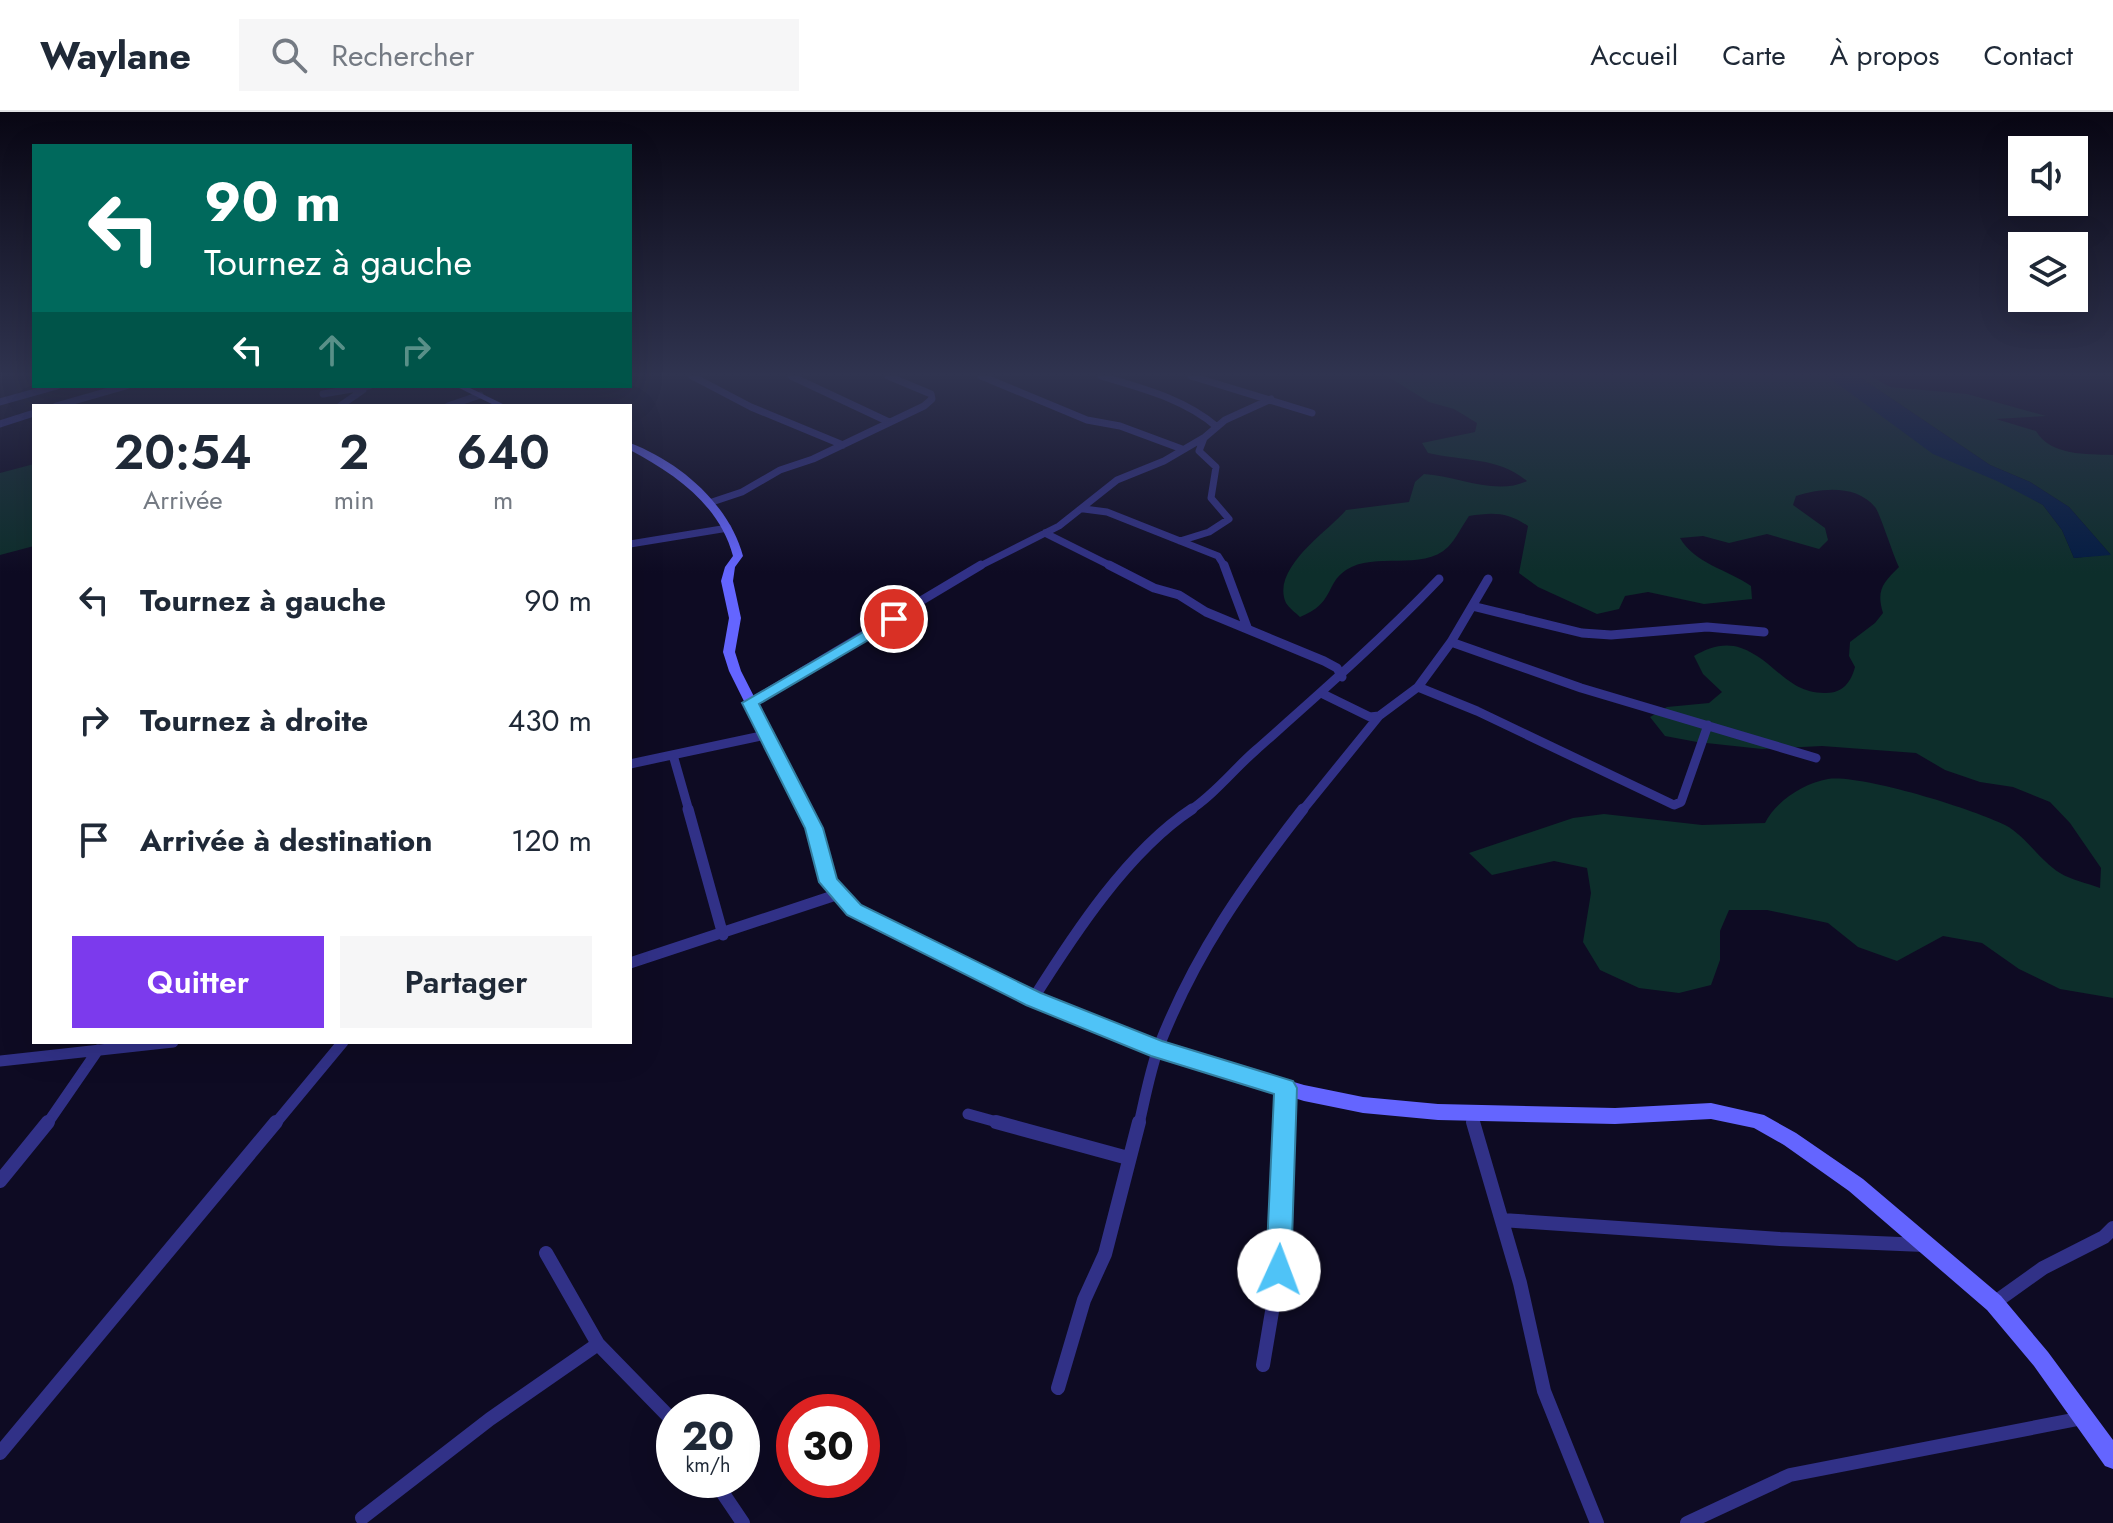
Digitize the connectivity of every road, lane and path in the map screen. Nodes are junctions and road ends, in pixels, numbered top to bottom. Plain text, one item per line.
1 (835, 442) edge
2 (849, 442) edge
3 (1163, 442) edge
4 (1196, 442) edge
5 (1203, 442) edge
6 (843, 445) junction
7 (632, 447) edge
8 (1182, 449) junction
9 (709, 503) junction
10 (1082, 509) junction
11 (728, 528) junction
12 (1045, 533) junction
13 (1180, 541) junction
14 (632, 544) edge
15 (1439, 579) dead end
16 (1488, 579) dead end
17 (1472, 606) junction
18 (1247, 627) junction
19 (1764, 632) dead end
20 (1451, 642) junction
21 (1342, 677) junction
22 (1418, 687) junction
23 (1323, 694) junction
24 (750, 703) junction
25 (1379, 716) junction
26 (1708, 725) junction
27 (766, 735) junction
28 (673, 755) junction
29 (1816, 758) dead end
30 (632, 764) edge
31 (839, 894) junction
32 (723, 935) junction
33 (632, 962) edge
34 (1033, 999) junction
35 (154, 1044) edge
36 (341, 1044) edge
37 (1158, 1049) junction
38 (98, 1050) junction
39 (0, 1061) edge
40 (1285, 1088) junction
41 (968, 1114) dead end
42 (1471, 1114) junction
43 (1128, 1158) junction
44 (0, 1181) edge
45 (1502, 1220) junction
46 (2113, 1228) edge
47 (1930, 1245) junction
48 (546, 1253) dead end
49 (1994, 1303) junction
50 (598, 1344) junction
51 (1263, 1365) dead end
52 (1058, 1388) dead end
53 (656, 1404) edge
54 (2083, 1418) junction
55 (0, 1453) edge
56 (2113, 1458) edge
57 (726, 1498) edge
58 (362, 1518) dead end
59 (743, 1523) edge
60 (1597, 1523) edge
61 (1687, 1523) edge

1 - 6 street
2 - 6 street
3 - 8 street
4 - 8 street
5 - 13 street
6 - 9 street
7 - 9 main road
8 - 10 street
9 - 11 main road
10 - 12 street
10 - 13 street
11 - 14 street
11 - 24 main road
12 - 18 street
12 - 24 street
13 - 18 street
15 - 21 street
16 - 17 street
17 - 19 street
17 - 20 street
18 - 21 street
20 - 22 street
20 - 26 street
21 - 23 street
22 - 25 street
22 - 26 street
23 - 25 street
23 - 34 street
24 - 27 main road
25 - 37 street
26 - 29 street
27 - 28 street
27 - 31 main road
28 - 30 street
28 - 32 street
31 - 32 street
31 - 34 main road
32 - 33 street
34 - 37 main road
35 - 38 street
36 - 55 street
37 - 40 main road
37 - 43 street
38 - 39 street
38 - 44 street
40 - 42 main road
40 - 51 street
41 - 43 street
42 - 45 street
42 - 47 main road
43 - 52 street
45 - 47 street
45 - 60 street
46 - 49 street
47 - 49 main road
48 - 50 street
49 - 54 main road
50 - 53 street
50 - 58 street
54 - 56 main road
54 - 61 street
57 - 59 street

